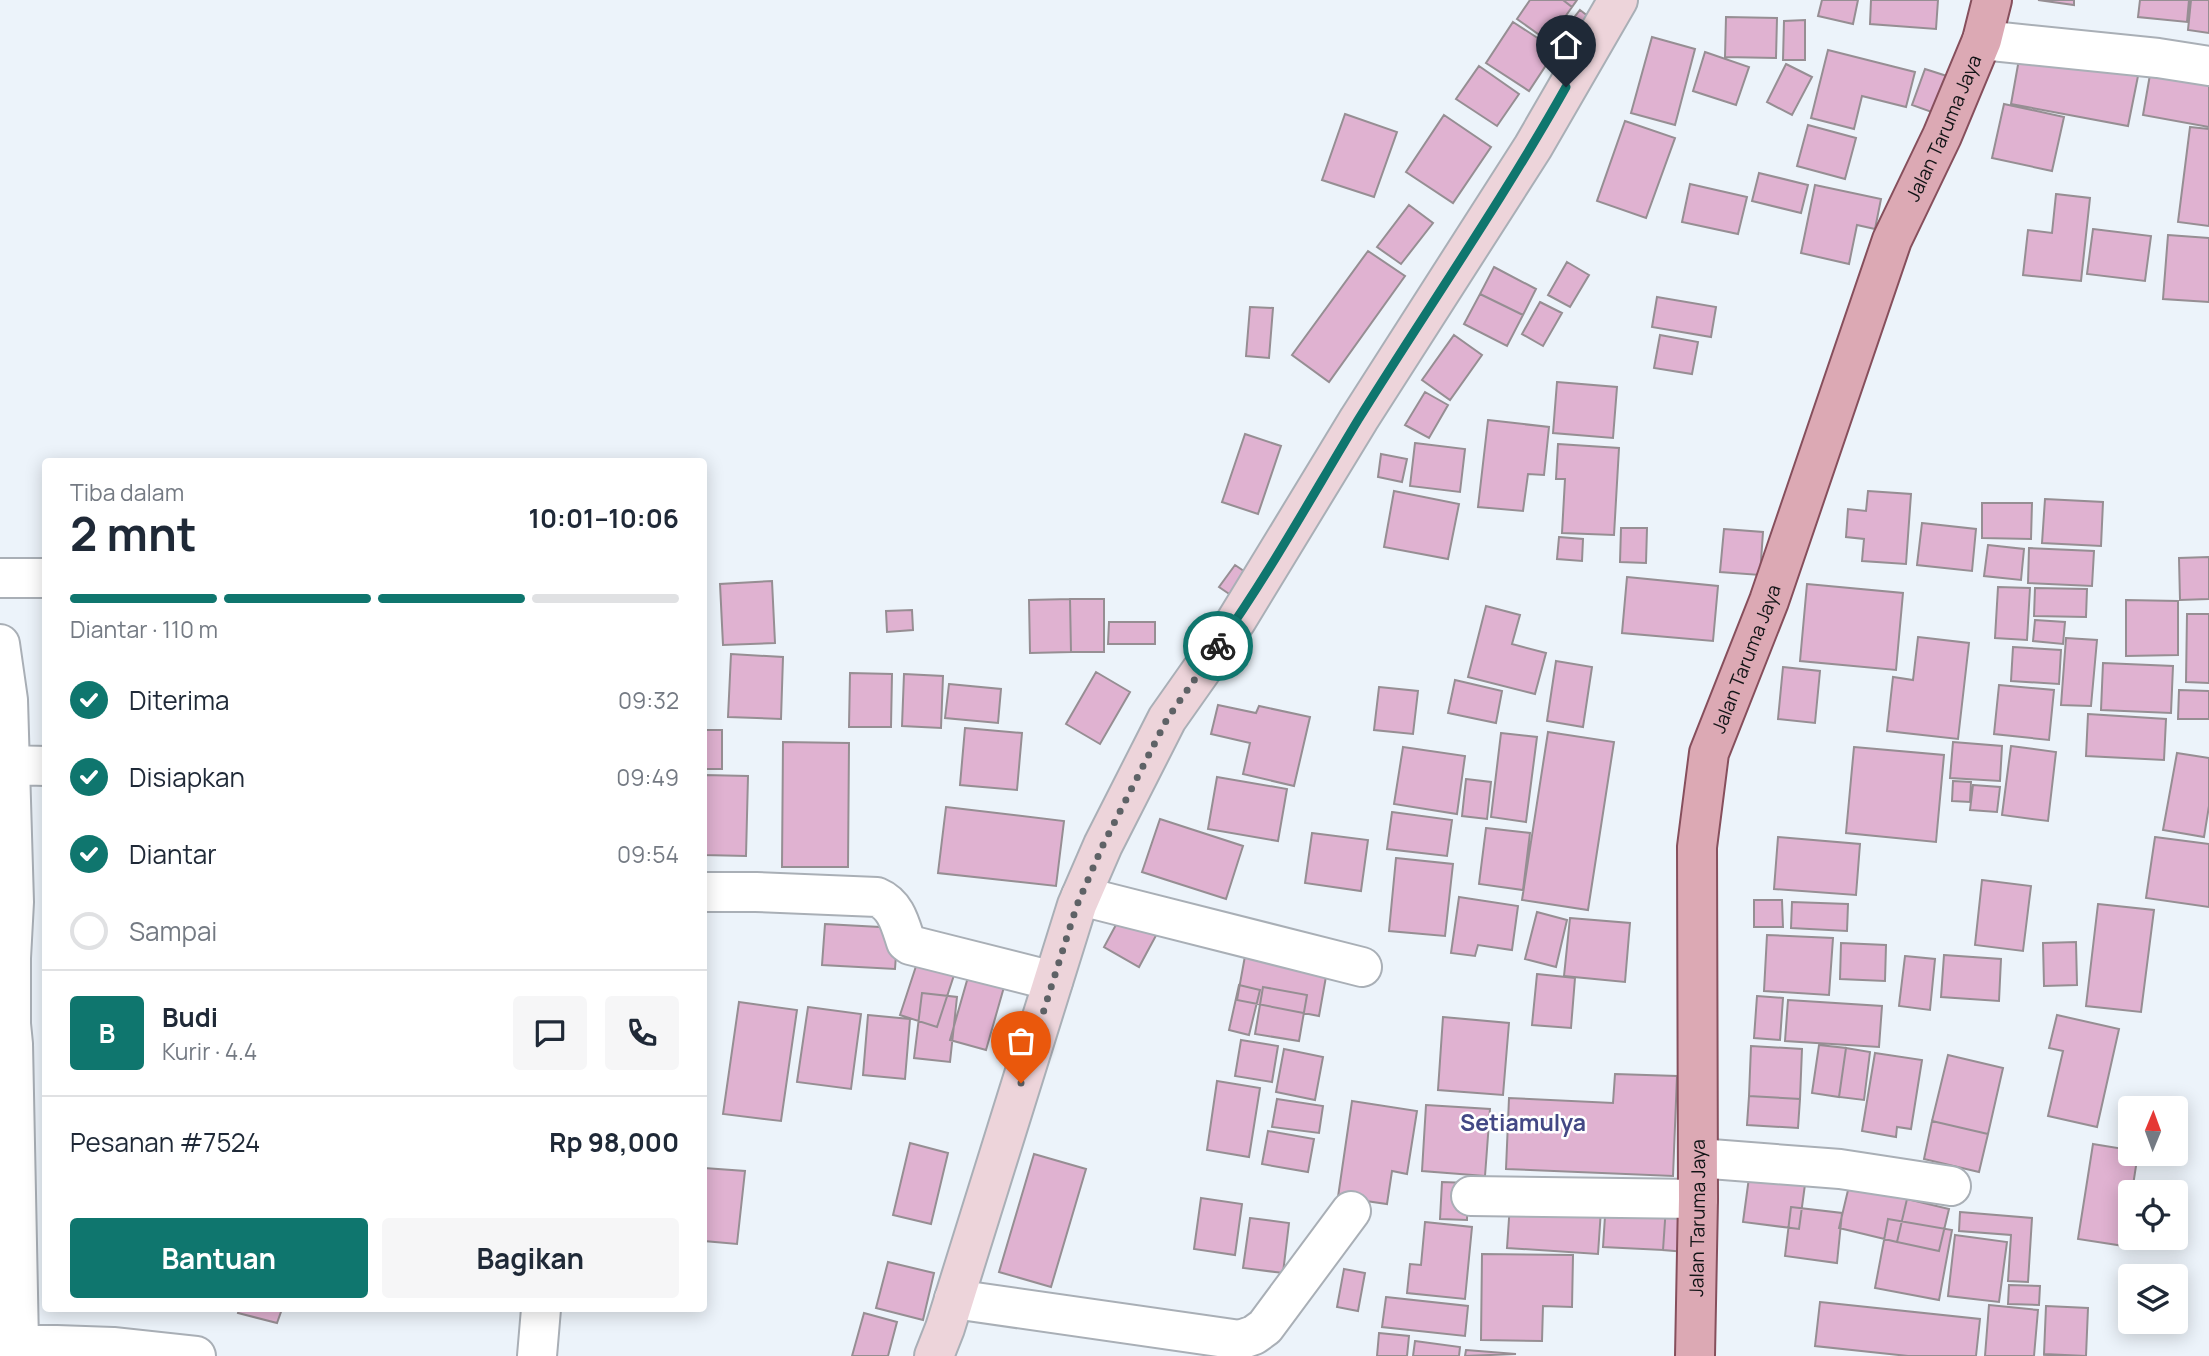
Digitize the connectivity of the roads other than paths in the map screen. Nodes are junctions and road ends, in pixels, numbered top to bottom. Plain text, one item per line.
1 (1618, 0) edge
2 (1992, 0) edge
3 (1982, 40) junction
4 (2209, 66) edge
5 (0, 578) edge
6 (42, 578) edge
7 (0, 644) edge
8 (4, 700) edge
9 (28, 765) edge
10 (707, 892) edge
11 (1082, 895) junction
12 (1362, 967) dead end
13 (1053, 981) junction
14 (1698, 1158) junction
15 (1951, 1186) dead end
16 (1471, 1196) dead end
17 (1698, 1199) junction
18 (1350, 1211) dead end
19 (954, 1299) junction
20 (541, 1312) edge
21 (9, 1343) edge
22 (196, 1356) edge
23 (537, 1356) edge
24 (933, 1356) edge
25 (1695, 1356) edge

1 - 11 street
2 - 3 main road, Jalan Taruma Jaya
3 - 4 street
3 - 14 main road, Jalan Taruma Jaya
5 - 6 street
7 - 8 street
8 - 9 street
9 - 21 street
10 - 13 street
11 - 12 street
11 - 13 street
13 - 19 street
14 - 15 street
14 - 17 main road, Jalan Taruma Jaya
16 - 17 street
17 - 25 main road, Jalan Taruma Jaya
18 - 19 street
19 - 24 street
20 - 23 street
21 - 22 street

